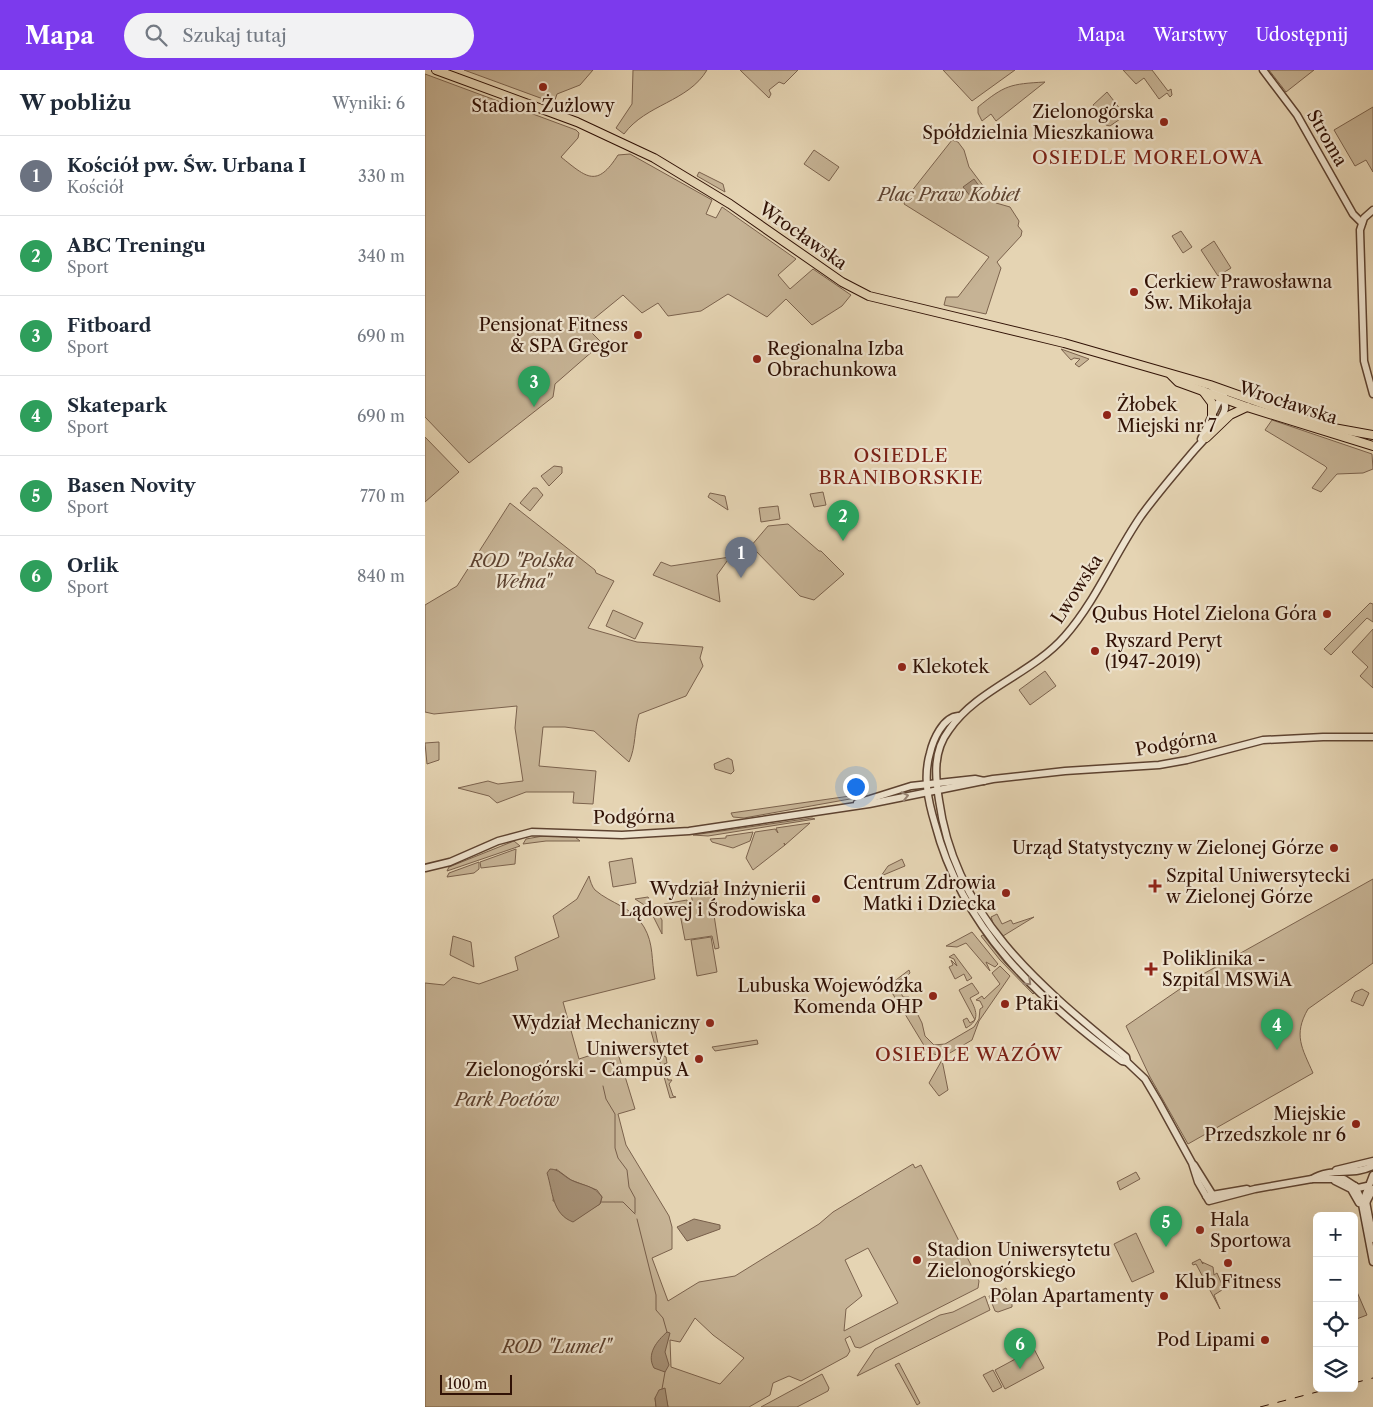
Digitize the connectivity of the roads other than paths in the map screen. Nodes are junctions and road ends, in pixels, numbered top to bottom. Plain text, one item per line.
1 (436, 70) edge
2 (1263, 70) edge
3 (1373, 210) edge
4 (1362, 223) junction
5 (1171, 375) junction
6 (1210, 385) junction
7 (1201, 390) junction
8 (1233, 393) junction
9 (1373, 394) edge
10 (1223, 398) junction
11 (1247, 407) junction
12 (1212, 415) junction
13 (1373, 436) edge
14 (1206, 438) junction
15 (1373, 446) edge
16 (1193, 451) junction
17 (958, 716) junction
18 (1373, 738) edge
19 (983, 781) junction
20 (936, 783) junction
21 (927, 784) junction
22 (928, 792) junction
23 (937, 792) junction
24 (849, 806) junction
25 (935, 826) junction
26 (946, 833) junction
27 (425, 868) edge
28 (979, 924) junction
29 (988, 925) junction
30 (1097, 1038) junction
31 (1373, 1161) edge
32 (1373, 1166) edge
33 (1363, 1170) junction
34 (1354, 1172) junction
35 (1331, 1175) junction
36 (1371, 1183) edge
37 (1353, 1185) junction
38 (1363, 1205) junction
39 (1370, 1235) edge
40 (1373, 1262) edge

1 - 5 main road, Wrocławska
2 - 4 street, Stroma
3 - 4 street
4 - 9 street
5 - 6 main road, Wrocławska
5 - 7 main road, Wrocławska
6 - 8 main road, Wrocławska
6 - 10 street, Wrocławska
7 - 10 main road, Wrocławska
7 - 12 main road
8 - 10 street, Wrocławska
8 - 13 main road, Wrocławska
10 - 11 main road, Wrocławska
10 - 12 street, Lwowska
10 - 14 street, Lwowska
11 - 14 main road
11 - 15 main road, Wrocławska
12 - 16 street, Lwowska
13 - 15 main road
14 - 16 street, Lwowska
16 - 17 street, Lwowska
17 - 20 street, Lwowska
17 - 21 street, Lwowska
18 - 19 street, Podgórna
19 - 20 street, Podgórna
19 - 23 street, Podgórna
20 - 21 street, Podgórna
20 - 23 street, Lwowska
21 - 22 street, Lwowska
21 - 24 street, Podgórna
22 - 23 street, Podgórna
24 -> 22 street, Podgórna
22 - 25 street, Lwowska
23 - 26 street, Lwowska
24 - 27 street, Podgórna
25 - 26 street
25 - 28 street, Lwowska
26 - 29 street, Lwowska
28 - 29 street
28 -> 30 street, Lwowska
29 - 30 street, Lwowska
30 - 35 street
31 - 35 street
32 - 33 street
33 - 34 street
33 - 36 street
34 - 35 street
34 - 37 street
35 - 37 street
35 - 38 street
36 - 37 street
36 - 38 street
37 - 38 street
38 - 39 street
39 - 40 street

